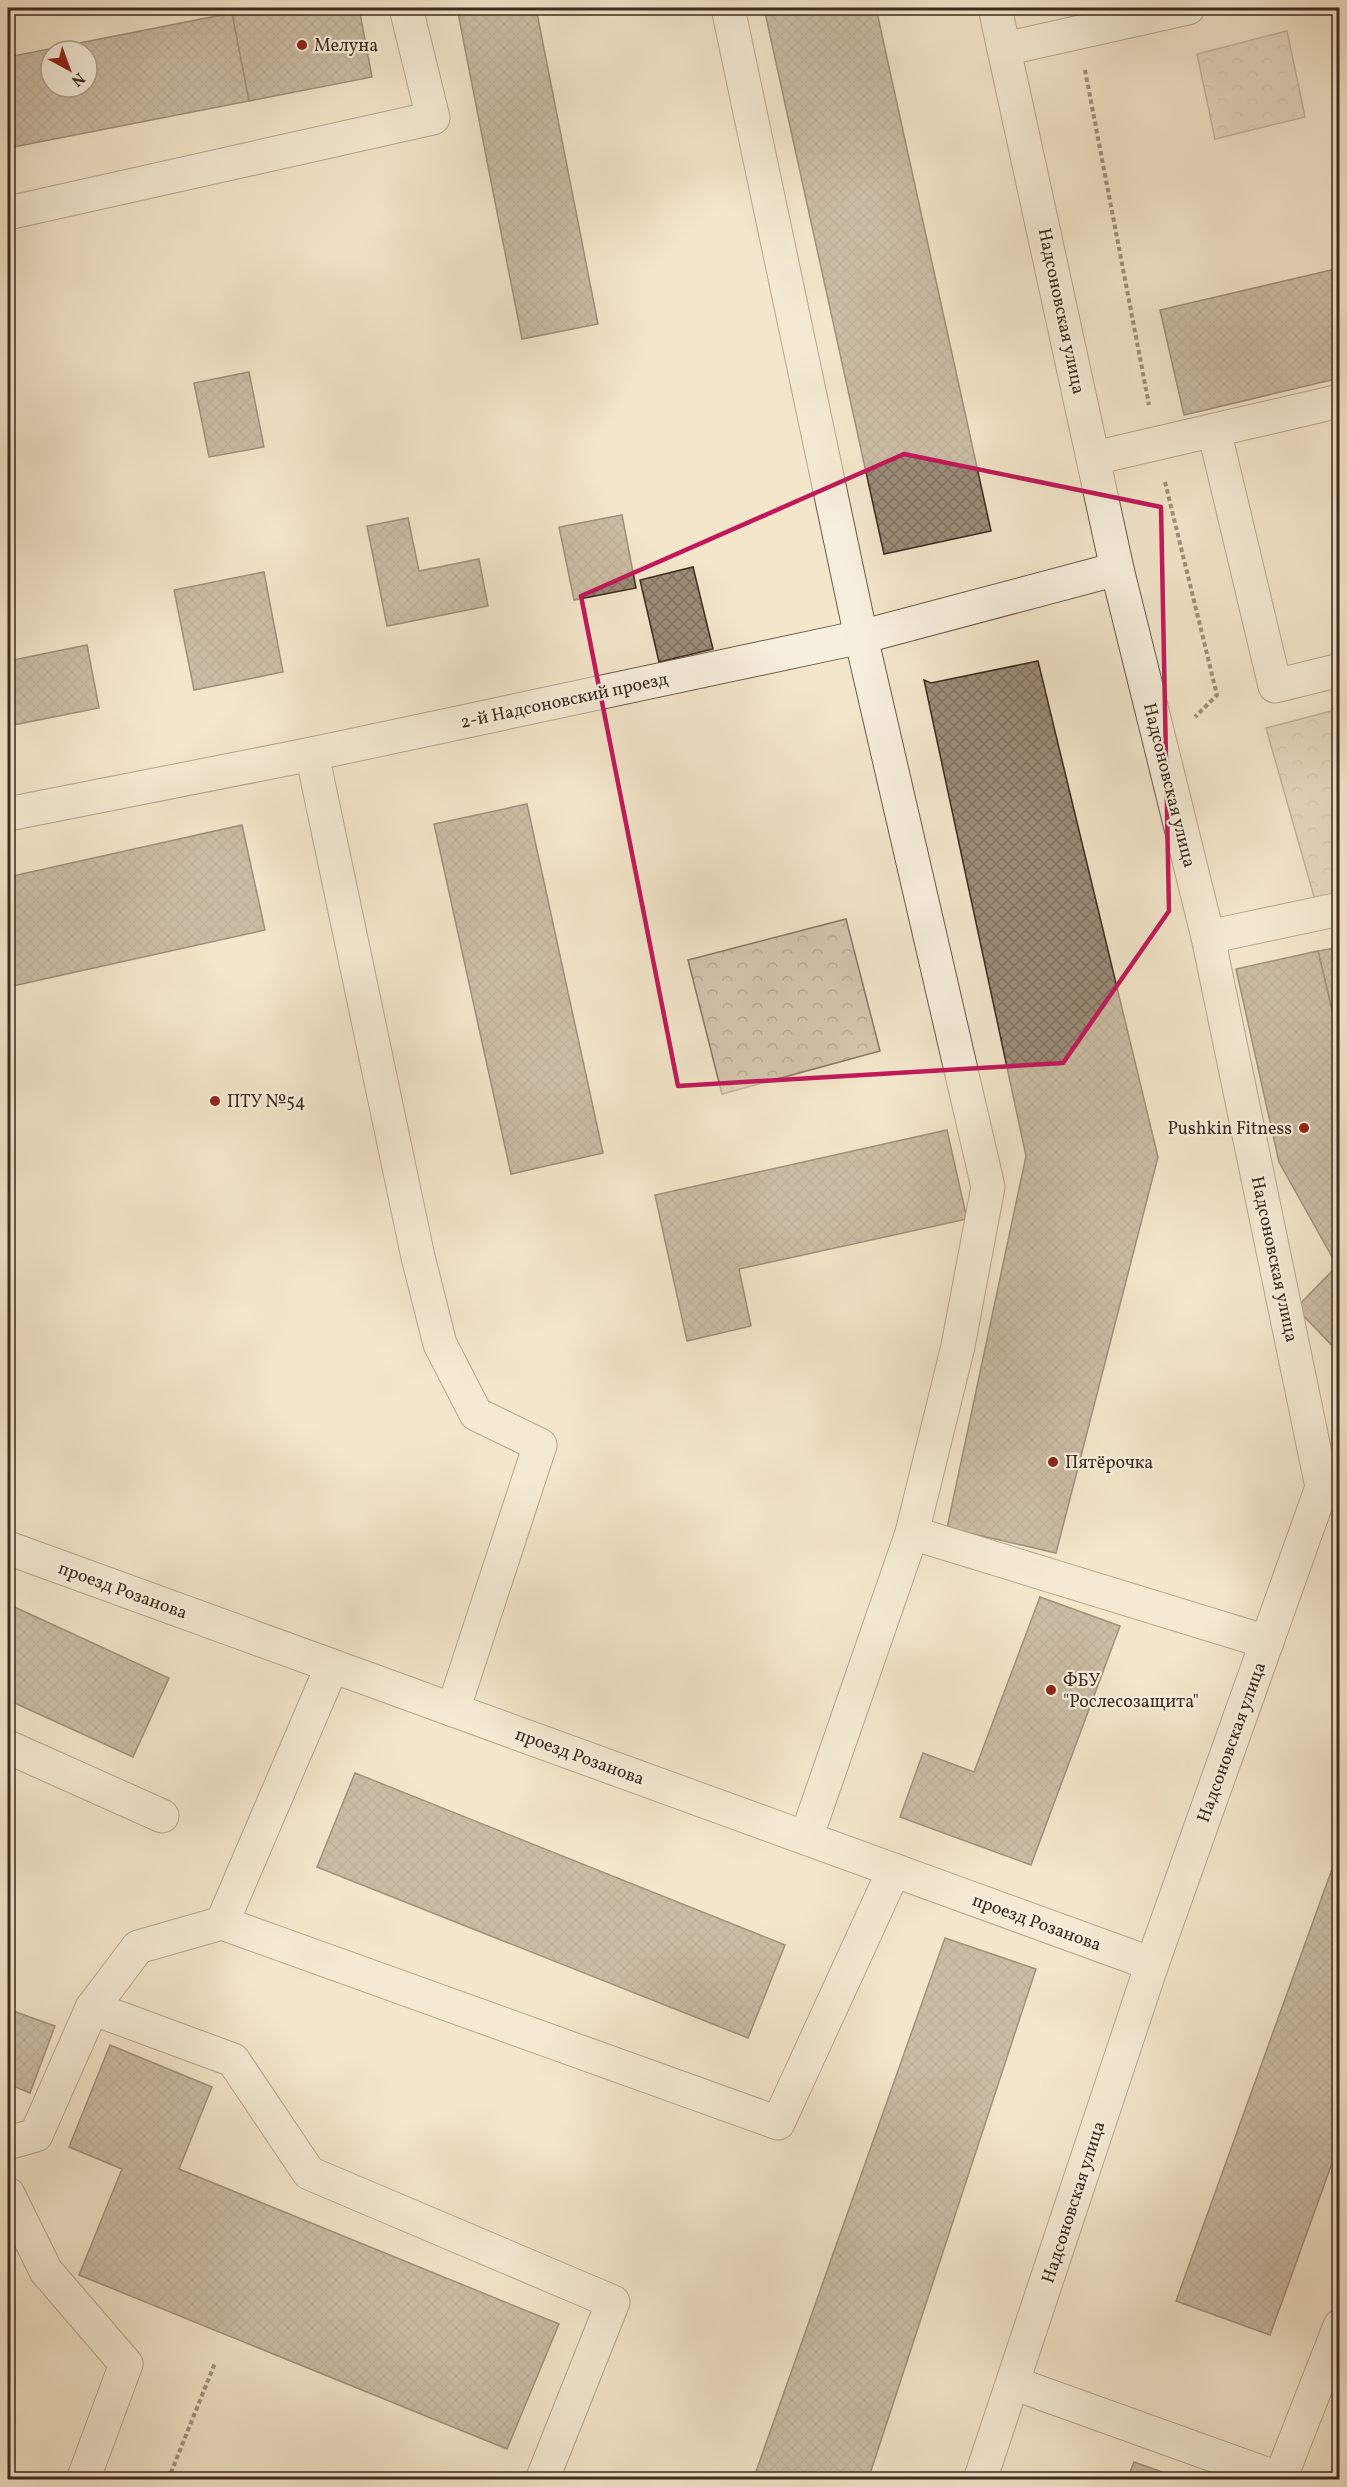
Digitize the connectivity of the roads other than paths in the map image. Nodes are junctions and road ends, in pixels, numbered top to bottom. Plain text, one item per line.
1 (406, 8) edge
2 (728, 8) edge
3 (995, 8) edge
4 (1188, 8) edge
5 (1004, 49) junction
6 (8, 213) edge
7 (1340, 401) edge
8 (1214, 430) junction
9 (1094, 458) junction
10 (1117, 569) junction
11 (861, 637) junction
12 (1340, 670) edge
13 (312, 754) junction
14 (8, 814) edge
15 (1340, 909) edge
16 (1208, 937) junction
17 (1331, 1488) edge
18 (912, 1533) junction
19 (8, 1548) edge
20 (1267, 1642) junction
21 (332, 1666) junction
22 (453, 1710) junction
23 (8, 1747) edge
24 (162, 1816) dead end
25 (806, 1838) junction
26 (894, 1870) junction
27 (222, 1923) junction
28 (1152, 1964) junction
29 (92, 2008) junction
30 (8, 2143) edge
31 (8, 2194) edge
32 (1340, 2326) edge
33 (1013, 2383) junction
34 (83, 2480) edge
35 (542, 2480) edge
36 (980, 2480) edge

1 - 6 street
2 - 11 street
3 - 5 street, Надсоновская улица
4 - 5 street
5 - 9 street, Надсоновская улица
7 - 8 street
8 - 9 street
8 - 12 street
9 - 10 street, Надсоновская улица
10 - 11 street, 2-й Надсоновский проезд
10 - 16 street, Надсоновская улица
11 - 13 street, 2-й Надсоновский проезд
11 - 18 street
13 - 14 street, 2-й Надсоновский проезд
13 - 22 street
15 - 16 street
16 - 17 street, Надсоновская улица
17 - 20 street, Надсоновская улица
18 - 20 street
18 - 25 street
19 - 21 street, проезд Розанова
20 - 28 street, Надсоновская улица
21 - 22 street, проезд Розанова
21 - 27 street
22 - 25 street, проезд Розанова
23 - 24 street
25 - 26 street, проезд Розанова
26 - 27 street
26 - 28 street, проезд Розанова
27 - 29 street
28 - 33 street, Надсоновская улица
29 - 30 street
29 - 35 street
31 - 34 street
32 - 33 street
33 - 36 street, Надсоновская улица

